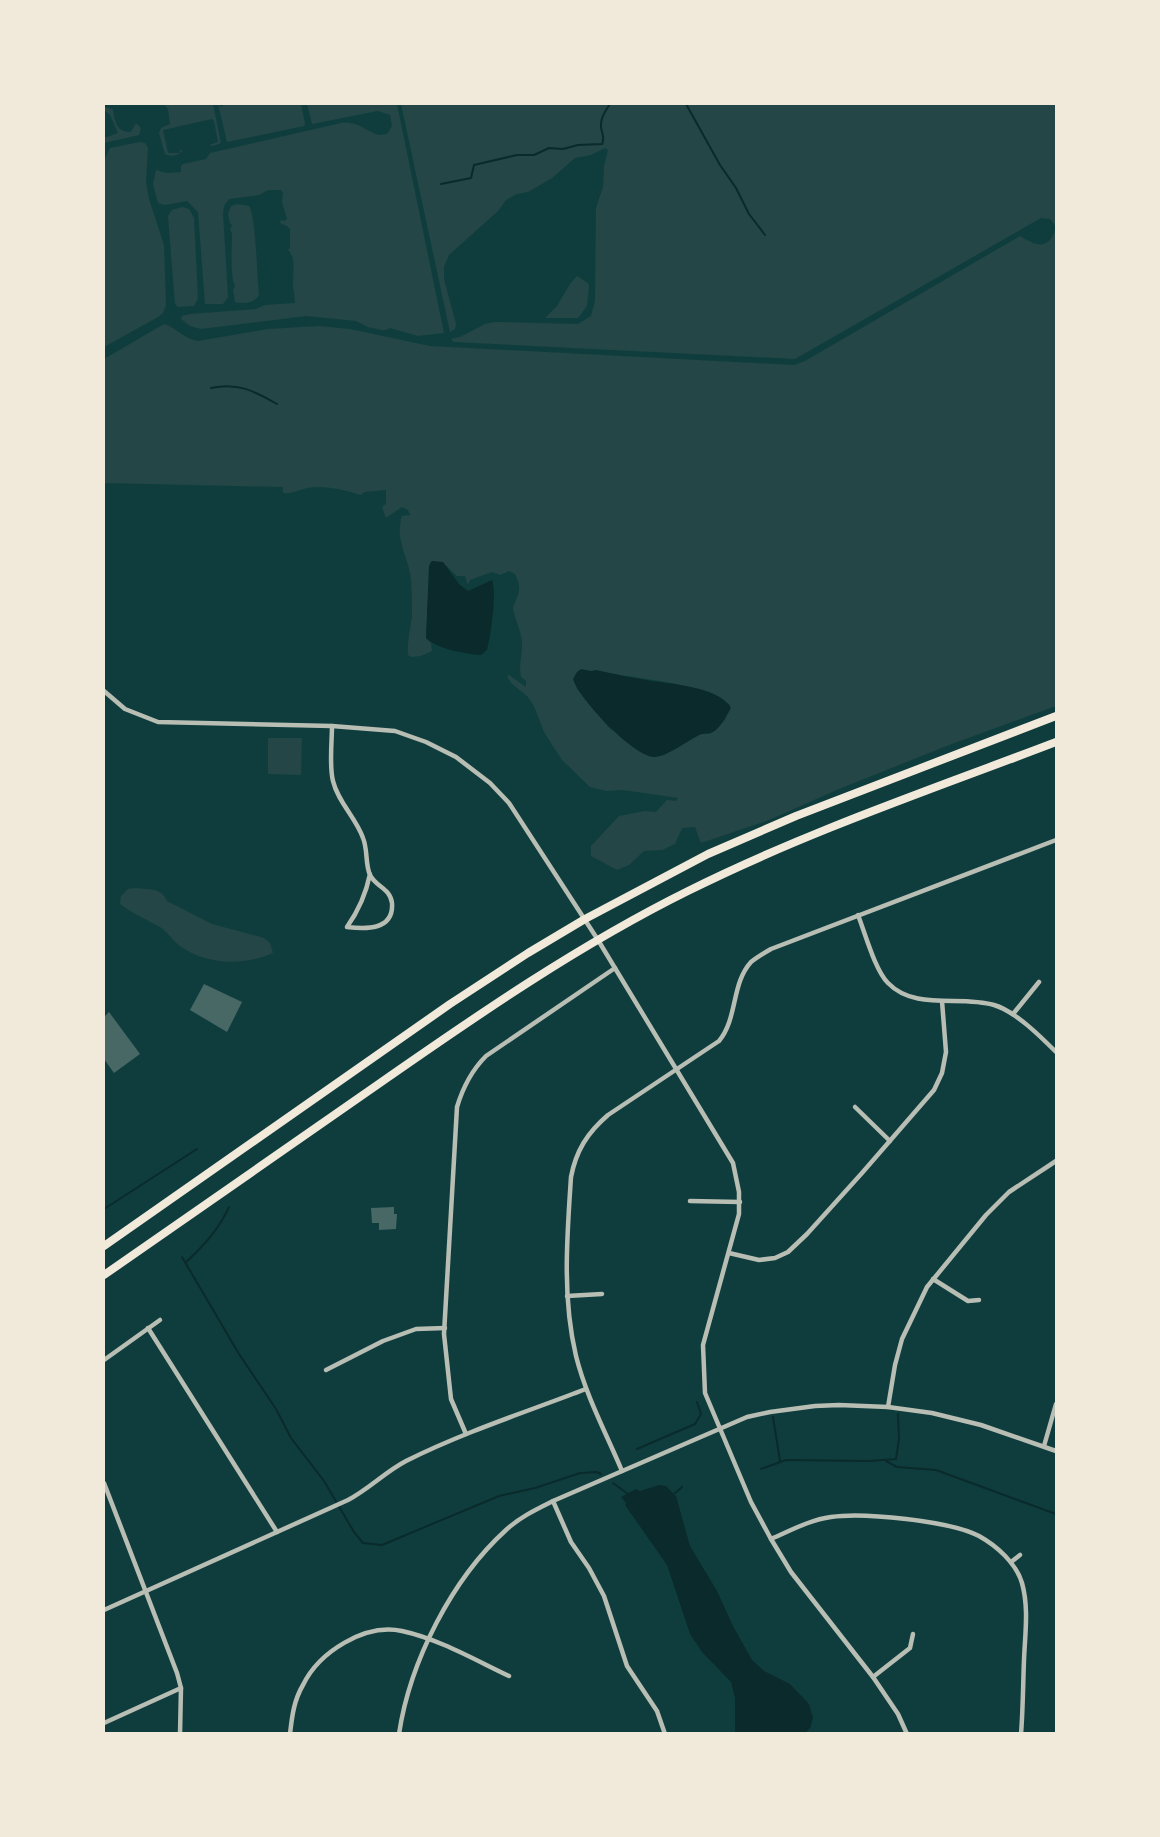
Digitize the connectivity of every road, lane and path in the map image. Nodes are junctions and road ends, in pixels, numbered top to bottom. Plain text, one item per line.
1 (104, 691) edge
2 (1056, 716) edge
3 (332, 726) junction
4 (1056, 742) edge
5 (1056, 840) edge
6 (370, 874) junction
7 (858, 915) junction
8 (585, 920) junction
9 (598, 940) junction
10 (615, 969) junction
11 (1039, 982) dead end
12 (942, 1000) junction
13 (1013, 1014) junction
14 (1056, 1052) edge
15 (678, 1070) junction
16 (855, 1107) dead end
17 (890, 1141) junction
18 (1056, 1161) edge
19 (690, 1201) dead end
20 (740, 1202) junction
21 (104, 1246) edge
22 (729, 1253) junction
23 (104, 1275) edge
24 (933, 1279) junction
25 (602, 1294) dead end
26 (567, 1296) junction
27 (979, 1300) dead end
28 (160, 1320) dead end
29 (148, 1328) junction
30 (445, 1328) junction
31 (104, 1360) edge
32 (327, 1370) dead end
33 (586, 1389) junction
34 (1056, 1404) edge
35 (888, 1407) junction
36 (719, 1429) junction
37 (466, 1434) junction
38 (1044, 1446) junction
39 (1056, 1450) edge
40 (622, 1471) junction
41 (104, 1483) edge
42 (106, 1495) edge
43 (553, 1501) junction
44 (278, 1532) junction
45 (771, 1539) junction
46 (1020, 1555) dead end
47 (1011, 1562) junction
48 (145, 1591) junction
49 (104, 1610) edge
50 (913, 1634) dead end
51 (429, 1639) junction
52 (508, 1676) dead end
53 (873, 1677) junction
54 (181, 1688) junction
55 (104, 1723) edge
56 (180, 1734) edge
57 (290, 1734) edge
58 (399, 1734) edge
59 (665, 1734) edge
60 (907, 1734) edge
61 (1021, 1734) edge

1 - 3 street
2 - 8 highway
3 - 6 street
3 - 8 street
4 - 9 highway
5 - 7 street
6 - 6 street
7 - 12 street
7 - 15 street
8 - 9 street
8 - 21 highway
9 - 10 street
9 - 23 highway
10 - 15 street
10 - 30 street
11 - 13 street
12 - 13 street
12 - 17 street
13 - 14 street
15 - 20 street
15 - 26 street
16 - 17 street
17 - 22 street
18 - 24 street
19 - 20 street
20 - 22 street
22 - 36 street
24 - 27 street
24 - 35 street
25 - 26 street
26 - 33 street
28 - 29 street
29 - 31 street
29 - 44 street
30 - 32 street
30 - 37 street
33 - 37 street
33 - 40 street
34 - 38 street
35 - 36 street
35 - 38 street
36 - 40 street
36 - 45 street
37 - 44 street
38 - 39 street
40 - 43 street
41 - 42 street
42 - 48 street
43 - 51 street
43 - 59 street
44 - 48 street
45 - 47 street
45 - 53 street
46 - 47 street
47 - 61 street
48 - 49 street
48 - 54 street
50 - 53 street
51 - 52 street
51 - 57 street
51 - 58 street
53 - 60 street
54 - 55 street
54 - 56 street

